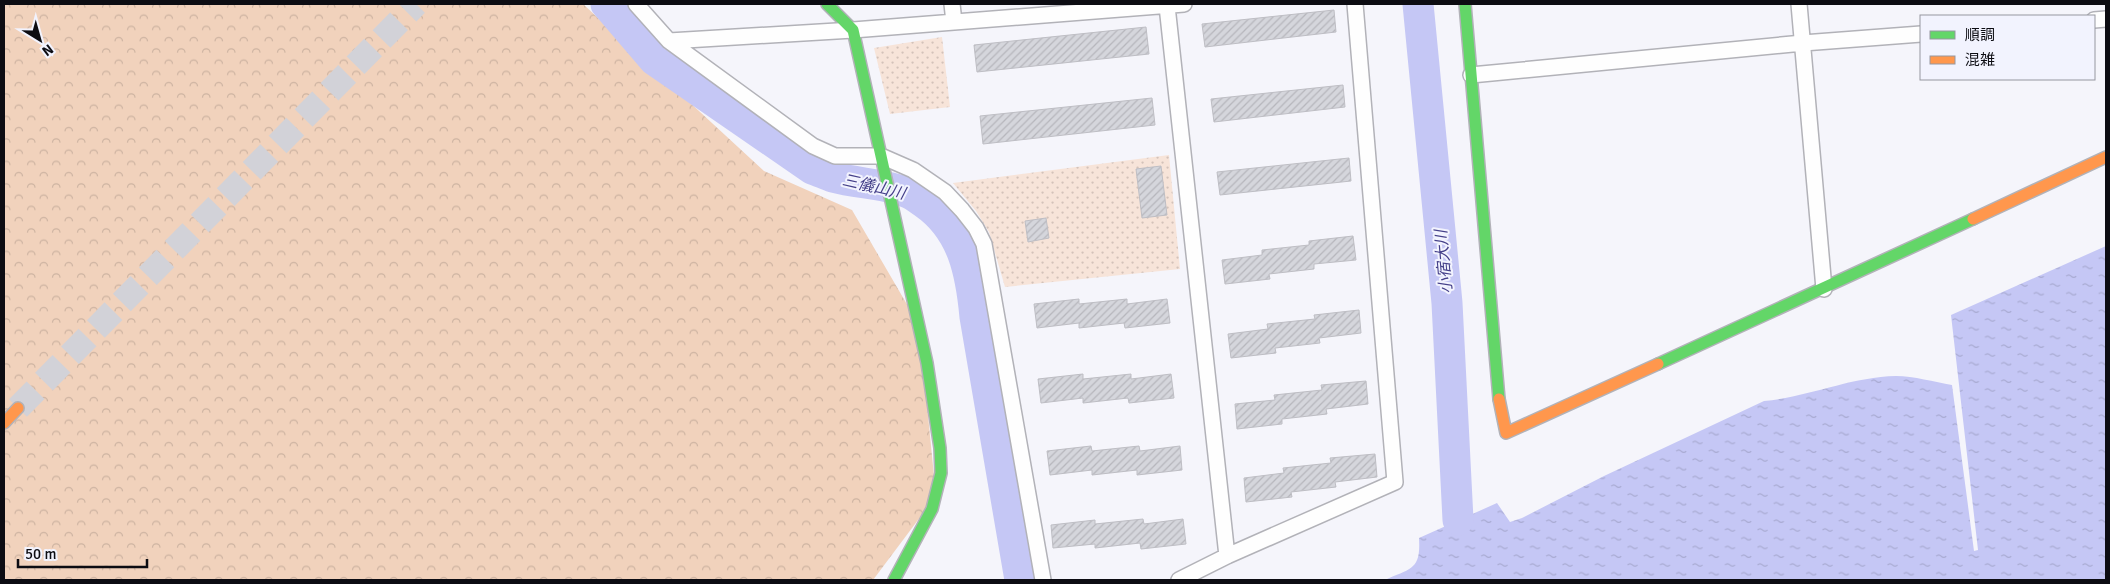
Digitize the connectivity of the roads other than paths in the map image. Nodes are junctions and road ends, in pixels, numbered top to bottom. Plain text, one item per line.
1 (636, 4) edge
2 (827, 4) edge
3 (952, 4) edge
4 (1184, 4) edge
5 (1355, 4) edge
6 (1465, 4) edge
7 (1799, 4) edge
8 (1167, 6) junction
9 (954, 22) junction
10 (853, 30) junction
11 (1920, 34) edge
12 (669, 41) junction
13 (1803, 43) junction
14 (1471, 76) junction
15 (2106, 157) edge
16 (882, 160) junction
17 (1824, 289) junction
18 (18, 408) tunnel mouth
19 (4, 423) edge
20 (1227, 556) junction
21 (894, 580) edge
22 (1043, 580) edge
23 (1180, 580) edge

1 - 12 street
2 - 10 street
3 - 9 street
4 - 8 street
5 - 20 street
6 - 14 street
7 - 13 street
8 - 9 street
8 - 20 street
9 - 10 street
10 - 12 street
10 - 16 street
11 - 13 street
12 - 16 street
13 - 14 street
13 - 17 street
14 - 17 street
15 - 17 street
16 - 21 street
16 - 22 street
18 - 19 street
20 - 23 street

